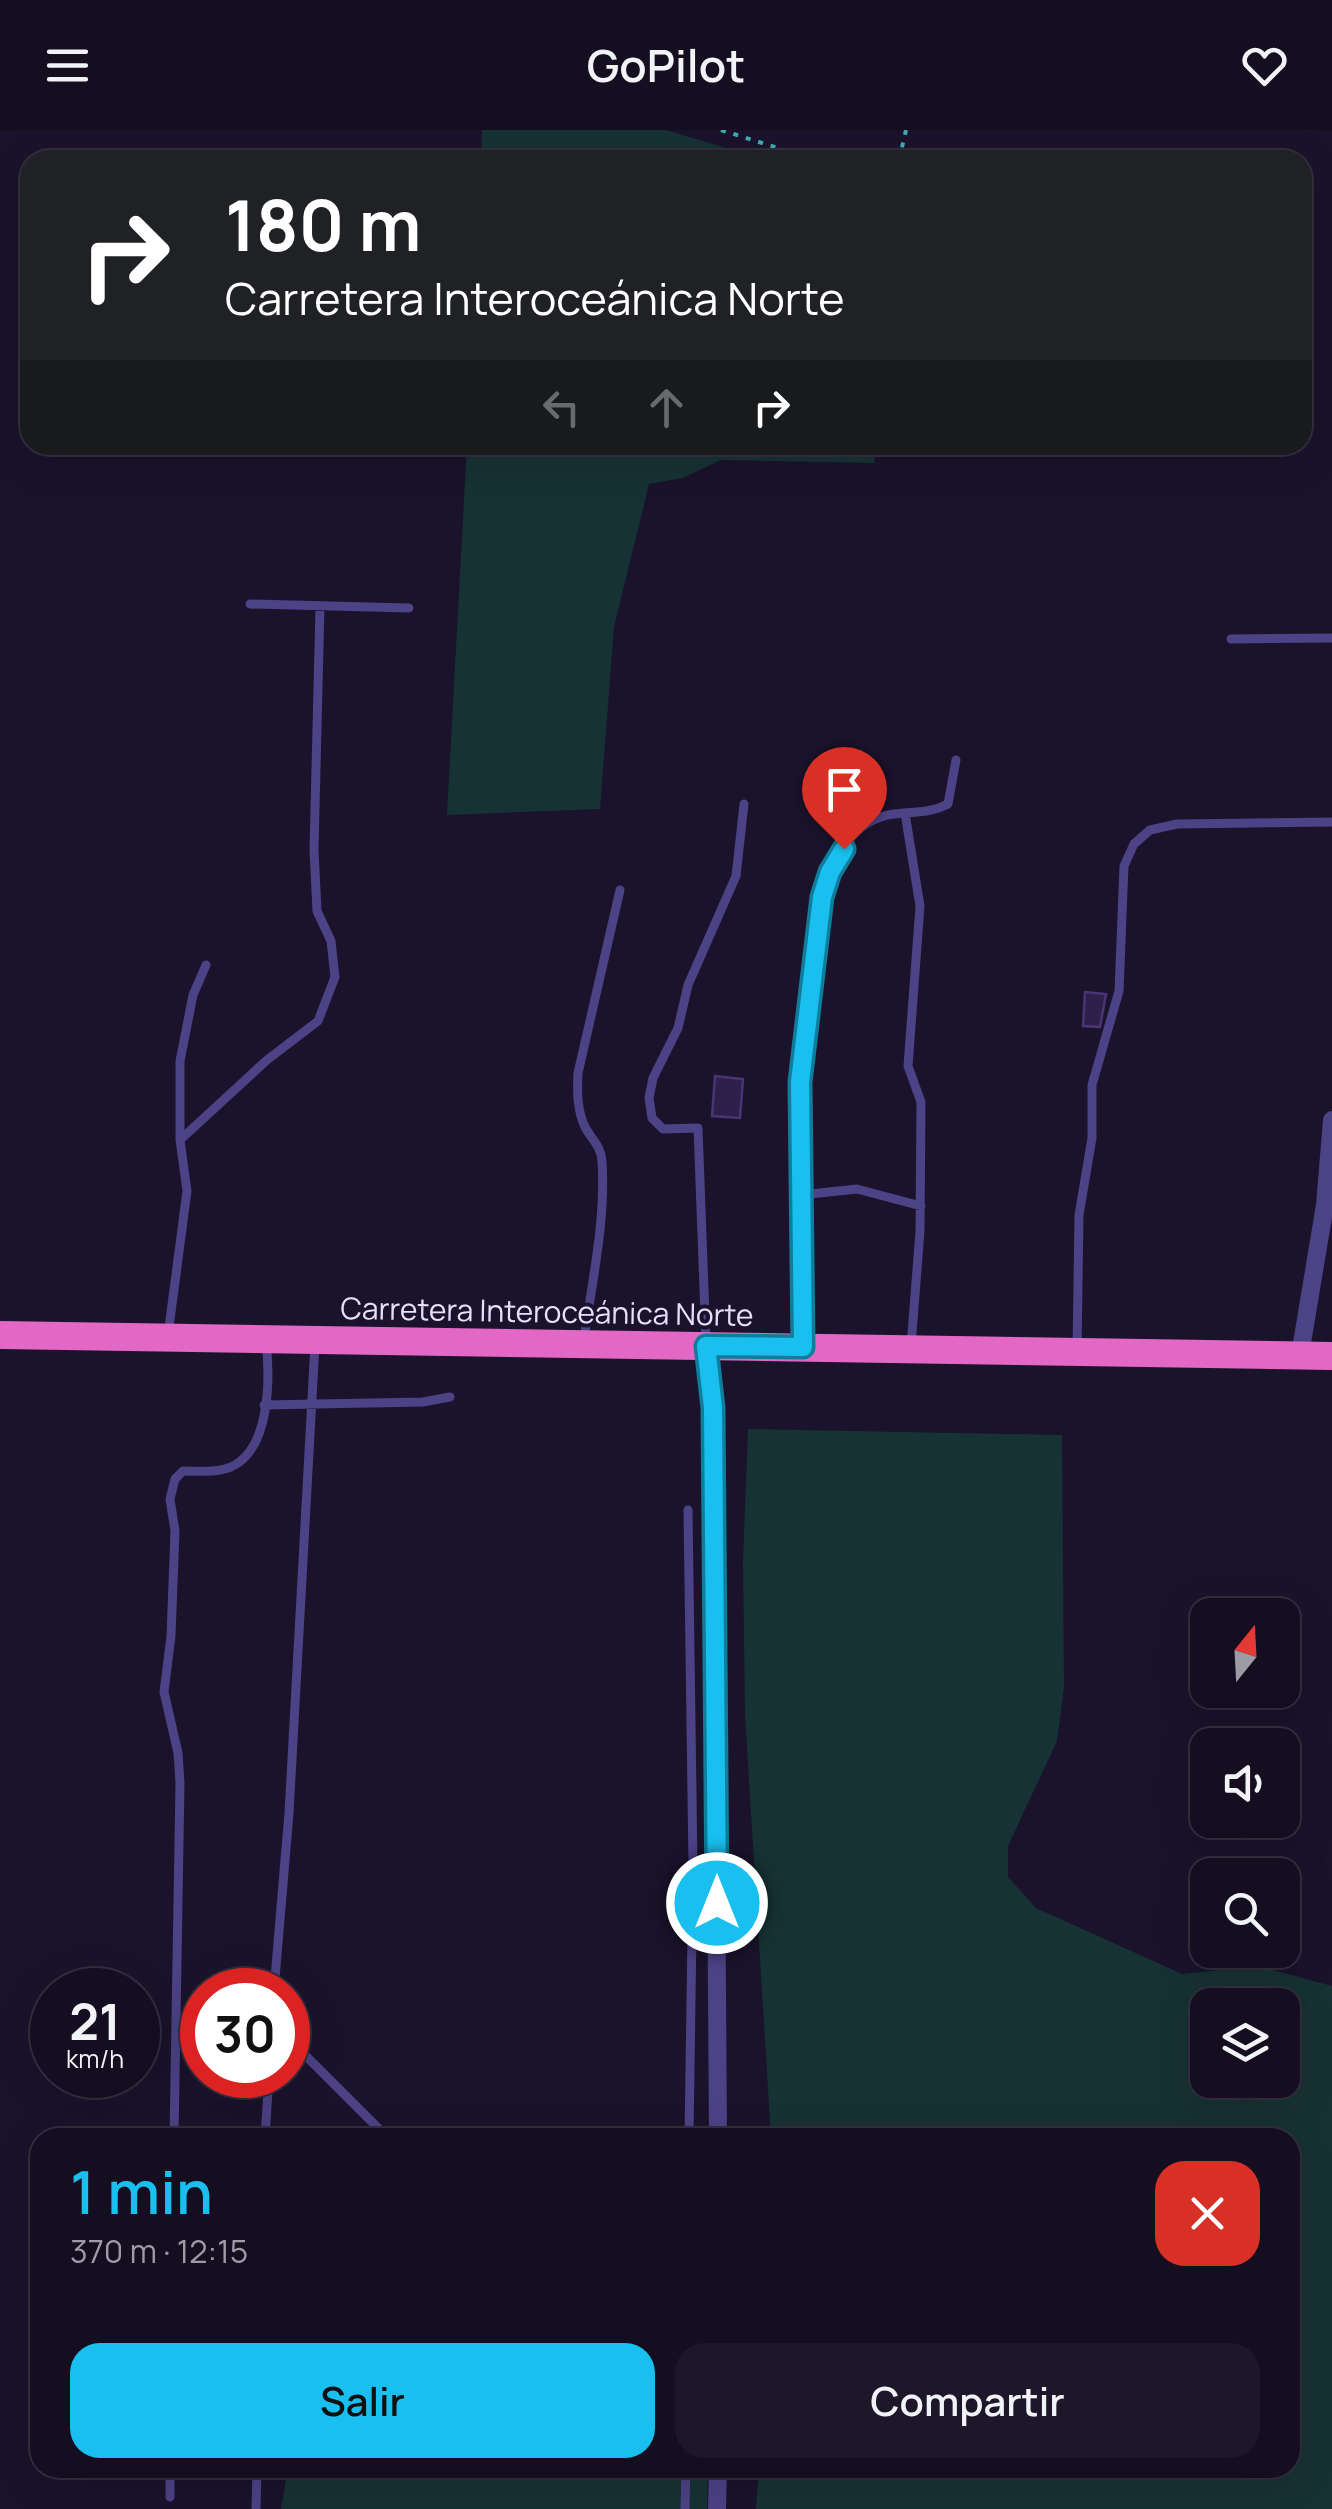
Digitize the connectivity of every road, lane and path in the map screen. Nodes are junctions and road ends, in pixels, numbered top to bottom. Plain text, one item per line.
1 (721, 130) edge
2 (784, 150) edge
3 (250, 604) dead end
4 (320, 606) junction
5 (409, 608) dead end
6 (1332, 638) edge
7 (1231, 639) dead end
8 (956, 760) dead end
9 (744, 804) dead end
10 (904, 814) junction
11 (1332, 822) edge
12 (620, 890) dead end
13 (206, 964) dead end
14 (1332, 1120) edge
15 (180, 1140) junction
16 (801, 1195) junction
17 (920, 1206) junction
18 (0, 1335) edge
19 (168, 1338) junction
20 (265, 1339) junction
21 (315, 1340) junction
22 (584, 1344) junction
23 (706, 1346) junction
24 (803, 1347) junction
25 (910, 1349) junction
26 (1077, 1352) junction
27 (1300, 1355) junction
28 (1332, 1356) edge
29 (450, 1397) dead end
30 (312, 1403) junction
31 (264, 1405) junction
32 (688, 1510) dead end
33 (276, 1968) edge
34 (310, 2063) edge
35 (268, 2098) edge
36 (174, 2128) edge
37 (266, 2128) edge
38 (377, 2128) edge
39 (689, 2128) edge
40 (718, 2128) edge
41 (170, 2478) edge
42 (257, 2478) edge
43 (686, 2478) edge
44 (718, 2478) edge
45 (170, 2497) dead end
46 (256, 2509) edge
47 (685, 2509) edge
48 (717, 2509) edge

1 - 2 path
3 - 4 lane
4 - 5 lane
4 - 15 lane
6 - 7 lane
8 - 10 lane
9 - 23 lane
10 - 16 lane
10 - 17 lane
11 - 26 lane
12 - 22 lane
13 - 15 lane
14 - 27 street
15 - 19 lane
16 - 17 lane
16 - 24 lane
17 - 25 lane
18 - 19 highway, Carretera Interoceánica Norte
19 - 20 highway, Carretera Interoceánica Norte
20 - 21 highway, Carretera Interoceánica Norte
20 - 31 lane
21 - 22 highway, Carretera Interoceánica Norte
21 - 30 lane
22 - 23 highway, Carretera Interoceánica Norte
23 - 24 highway, Carretera Interoceánica Norte
23 - 40 street
24 - 25 highway, Carretera Interoceánica Norte
25 - 26 highway, Carretera Interoceánica Norte
26 - 27 highway, Carretera Interoceánica Norte
27 - 28 highway, Carretera Interoceánica Norte
29 - 30 lane
30 - 31 lane
30 - 33 lane
31 - 36 lane
32 - 39 lane
34 - 38 lane
35 - 37 lane
41 - 45 lane
42 - 46 lane
43 - 47 lane
44 - 48 street

